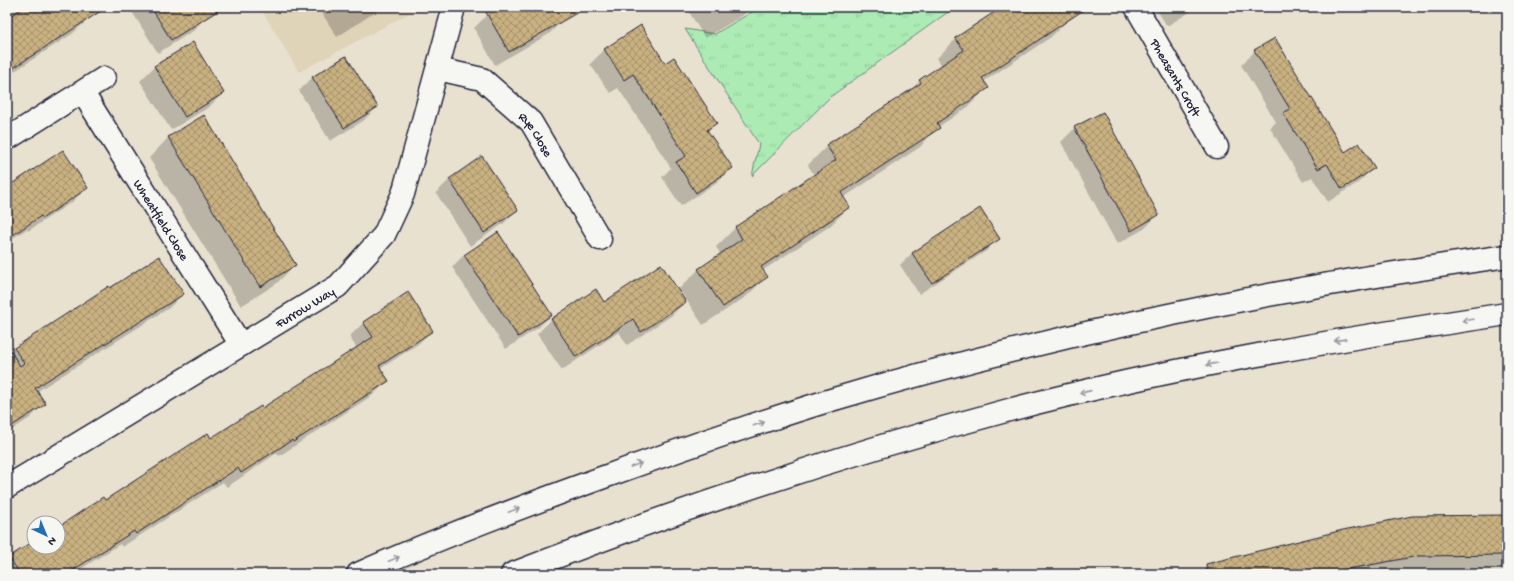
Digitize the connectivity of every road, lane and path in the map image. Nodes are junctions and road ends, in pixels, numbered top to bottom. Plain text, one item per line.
1 (454, 7) edge
2 (1136, 7) edge
3 (438, 69) junction
4 (104, 78) dead end
5 (84, 93) junction
6 (7, 139) edge
7 (1217, 147) dead end
8 (600, 239) dead end
9 (1507, 256) edge
10 (1507, 314) edge
11 (241, 345) junction
12 (7, 487) edge
13 (358, 574) edge
14 (512, 574) edge

1 - 3 main road, Furrow Way
2 - 7 main road, Pheasants Croft
3 - 8 main road, Rye Close
3 - 11 main road, Furrow Way
4 - 5 main road
5 - 6 main road
5 - 11 main road, Wheatfield Close
13 -> 9 main road
10 -> 14 main road
11 - 12 main road, Furrow Way

